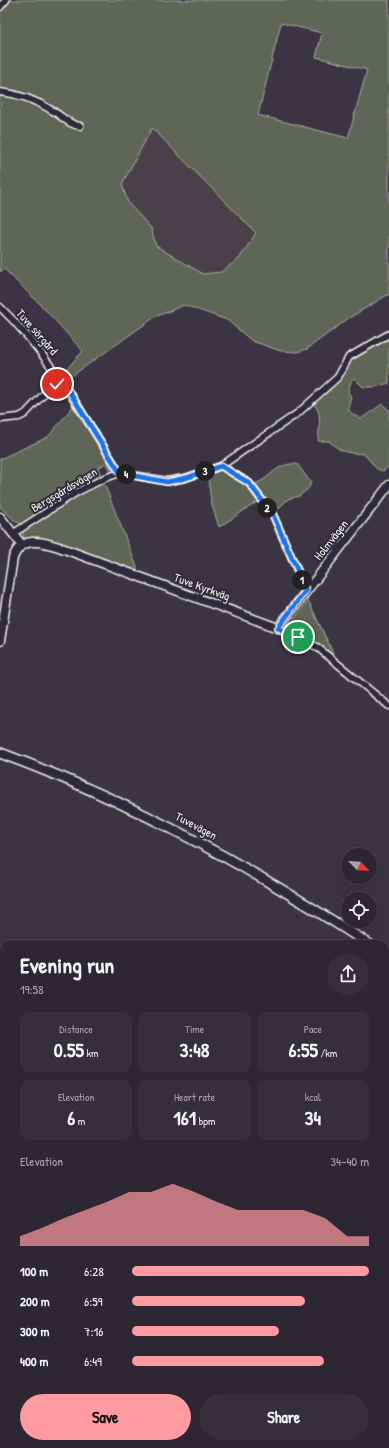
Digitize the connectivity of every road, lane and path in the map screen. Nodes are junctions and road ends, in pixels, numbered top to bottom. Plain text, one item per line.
1 (6, 0) edge
2 (0, 7) edge
3 (0, 92) edge
4 (80, 126) dead end
5 (0, 307) edge
6 (389, 334) edge
7 (62, 380) junction
8 (0, 419) edge
9 (221, 466) junction
10 (120, 473) junction
11 (389, 485) edge
12 (0, 517) edge
13 (14, 534) junction
14 (22, 545) junction
15 (306, 590) junction
16 (278, 628) junction
17 (0, 640) edge
18 (389, 706) edge
19 (0, 753) edge
20 (363, 940) edge

1 - 2 street
3 - 4 street
5 - 7 street, Tuve sörgård
6 - 9 street
7 - 8 street
7 - 10 street, Tuve sörgård
9 - 10 street
9 - 15 street
10 - 13 street, Bergsgårdsvägen
11 - 15 street, Holmvägen
12 - 13 street
13 - 14 street
14 - 16 street, Tuve Kyrkväg
14 - 17 street
15 - 16 street, Holmvägen
16 - 18 street, Tuve Kyrkväg
19 - 20 main road, Tuvevägen

